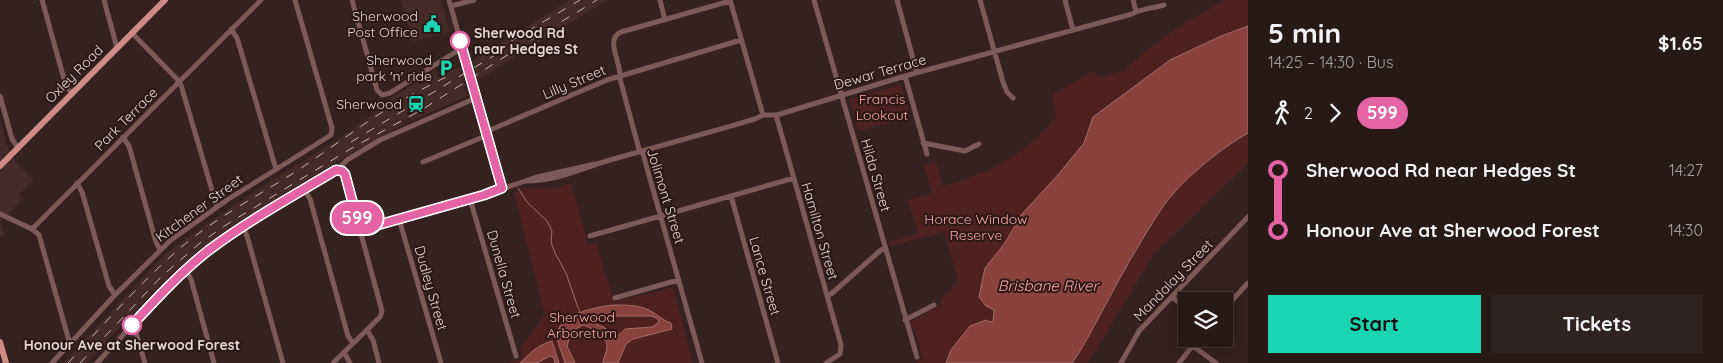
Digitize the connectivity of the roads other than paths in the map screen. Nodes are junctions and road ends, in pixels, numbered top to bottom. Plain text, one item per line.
1 (42, 0) edge
2 (104, 0) edge
3 (166, 0) edge
4 (261, 0) edge
5 (295, 0) edge
6 (352, 0) edge
7 (474, 0) edge
8 (660, 0) edge
9 (814, 0) edge
10 (897, 0) edge
11 (980, 0) edge
12 (1065, 0) edge
13 (1133, 0) edge
14 (730, 1) edge
15 (450, 3) edge
16 (1164, 5) dead end
17 (1136, 11) junction
18 (665, 20) junction
19 (231, 29) junction
20 (1073, 30) junction
21 (132, 33) junction
22 (741, 40) junction
23 (117, 48) junction
24 (463, 49) junction
25 (995, 52) junction
26 (917, 73) junction
27 (620, 75) junction
28 (905, 76) junction
29 (179, 82) junction
30 (72, 94) junction
31 (841, 95) junction
32 (0, 96) edge
33 (476, 98) junction
34 (1013, 98) dead end
35 (763, 115) junction
36 (776, 115) junction
37 (487, 134) junction
38 (123, 137) junction
39 (924, 143) junction
40 (979, 144) dead end
41 (18, 148) junction
42 (641, 152) junction
43 (926, 154) dead end
44 (423, 162) dead end
45 (0, 166) edge
46 (276, 169) junction
47 (338, 169) junction
48 (794, 178) junction
49 (77, 183) junction
50 (502, 188) junction
51 (304, 189) junction
52 (731, 196) junction
53 (470, 199) junction
54 (217, 207) junction
55 (0, 214) edge
56 (660, 216) junction
57 (1248, 217) edge
58 (399, 219) junction
59 (243, 226) junction
60 (32, 229) junction
61 (360, 230) junction
62 (590, 236) dead end
63 (885, 248) junction
64 (160, 250) junction
65 (186, 271) junction
66 (678, 280) junction
67 (1248, 283) edge
68 (115, 295) junction
69 (827, 295) junction
70 (1172, 297) junction
71 (615, 298) dead end
72 (1233, 299) edge
73 (1178, 302) edge
74 (934, 305) dead end
75 (905, 320) junction
76 (132, 325) junction
77 (367, 330) junction
78 (0, 342) edge
79 (353, 343) junction
80 (70, 344) junction
81 (1192, 347) edge
82 (1194, 347) edge
83 (344, 352) junction
84 (516, 356) dead end
85 (917, 357) dead end
86 (6, 363) edge
87 (52, 363) edge
88 (97, 363) edge
89 (145, 363) edge
90 (214, 363) edge
91 (284, 363) edge
92 (333, 363) edge
93 (350, 363) edge
94 (379, 363) edge
95 (441, 363) edge
96 (702, 363) edge
97 (778, 363) edge
98 (826, 363) edge
99 (1121, 363) edge
100 (1179, 363) edge
101 (1216, 363) edge

1 - 30 street
2 - 23 street
3 - 21 main road, Oxley Road
4 - 19 street, Park Terrace
5 - 46 street, Kitchener Street
6 - 24 street
7 - 15 street
8 - 18 street
9 - 31 street, Hilda Street
10 - 26 street
11 - 25 street
12 - 20 street
13 - 17 street
14 - 18 street
14 - 22 street
15 - 24 street
16 - 17 street, Dewar Terrace
17 - 20 street, Dewar Terrace
18 - 27 street, Jolimont Street
19 - 29 street, Park Terrace
19 - 46 street
20 - 25 street, Dewar Terrace
21 - 23 main road, Oxley Road
21 - 29 street
22 - 27 street, Lilly Street
22 - 35 street
23 - 30 main road, Oxley Road
24 - 33 street
25 - 26 street, Dewar Terrace
25 - 34 street
26 - 28 street, Dewar Terrace
27 - 37 street, Lilly Street
27 - 42 street, Jolimont Street
28 - 31 street, Dewar Terrace
28 - 39 street
29 - 38 street, Park Terrace
29 - 54 street
30 - 41 main road, Oxley Road
31 - 36 street, Dewar Terrace
31 - 63 street, Hilda Street
32 - 41 street
33 - 37 street
33 - 47 street
35 - 36 street, Dewar Terrace
35 - 42 street, Dewar Terrace
36 - 48 street, Hamilton Street
37 - 44 street, Lilly Street
37 - 50 street
38 - 49 street, Park Terrace
38 - 64 street
39 - 40 street
39 - 43 street
41 - 45 main road, Oxley Road
42 - 50 street, Dewar Terrace
42 - 56 street, Jolimont Street
46 - 54 street, Kitchener Street
47 - 51 street
47 - 61 street
48 - 52 street
48 - 69 street, Hamilton Street
49 - 60 street, Park Terrace
49 - 68 street
50 - 53 street, Dewar Terrace
51 - 59 street
51 - 79 street
52 - 56 street
52 - 97 street, Lance Street
53 - 58 street, Dewar Terrace
53 - 84 street, Dunella Street
54 - 64 street, Kitchener Street
55 - 60 street
56 - 62 street
56 - 66 street, Jolimont Street
57 - 70 street, Mandalay Street
58 - 61 street, Dewar Terrace
58 - 95 street, Dudley Street
59 - 65 street
59 - 91 street
60 - 80 street
61 - 77 street
63 - 69 street
63 - 75 street, Hilda Street
64 - 68 street, Kitchener Street
65 - 76 street
65 - 90 street
66 - 71 street
66 - 96 street, Jolimont Street
67 - 72 street
68 - 80 street, Kitchener Street
69 - 98 street, Hamilton Street
70 - 73 street
70 - 99 street, Mandalay Street
74 - 75 street
75 - 85 street, Hilda Street
76 - 88 street
76 - 89 street
77 - 79 street
77 - 94 street
78 - 86 main road
79 - 83 street
80 - 87 street, Kitchener Street
81 - 100 street
82 - 101 street
83 - 92 street
83 - 93 street

